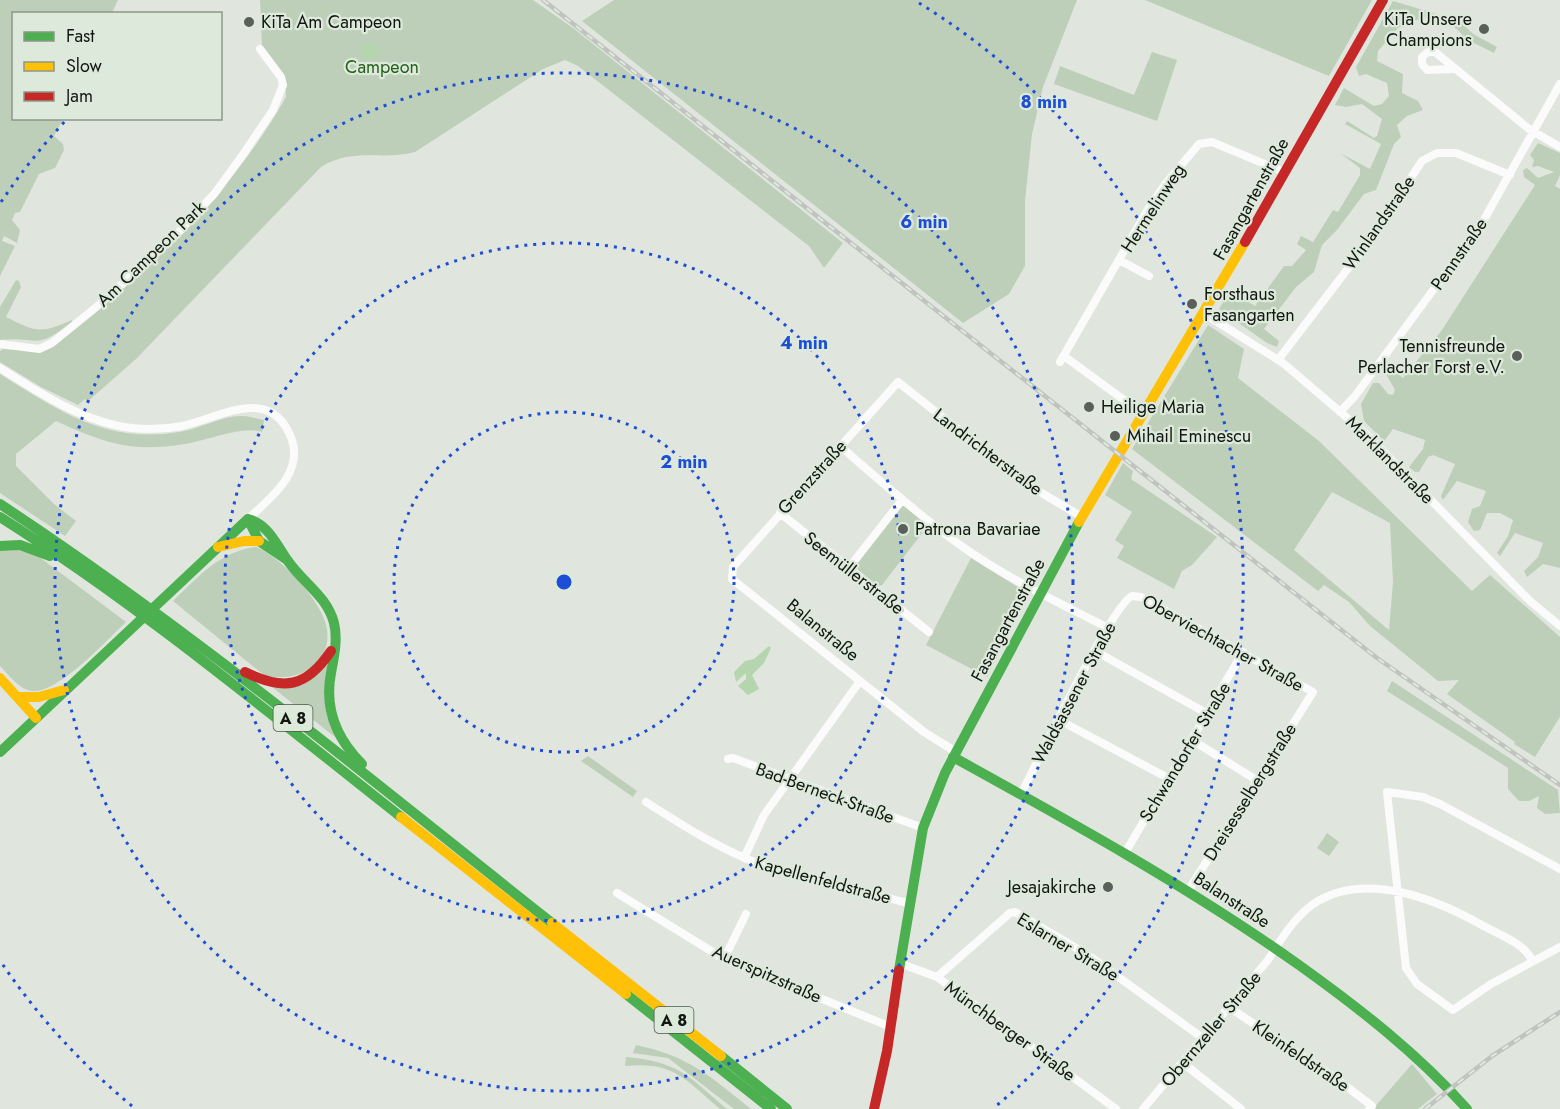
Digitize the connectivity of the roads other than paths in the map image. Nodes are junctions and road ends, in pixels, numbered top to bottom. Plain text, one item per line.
1 (1383, 0) edge
2 (260, 50) dead end
3 (1454, 69) dead end
4 (1560, 84) edge
5 (1534, 132) junction
6 (1560, 147) edge
7 (1284, 172) junction
8 (1510, 175) junction
9 (1119, 260) junction
10 (1149, 276) dead end
11 (1203, 313) junction
12 (1, 345) edge
13 (1278, 360) junction
14 (0, 368) edge
15 (898, 382) joint
16 (1124, 400) dead end
17 (1340, 411) junction
18 (840, 446) junction
19 (902, 500) junction
20 (0, 504) edge
21 (780, 513) junction
22 (0, 517) edge
23 (1082, 517) junction
24 (248, 519) junction
25 (259, 541) junction
26 (0, 546) edge
27 (218, 547) junction
28 (286, 559) junction
29 (848, 568) junction
30 (731, 574) joint
31 (104, 586) junction
32 (1041, 593) junction
33 (1132, 596) joint
34 (132, 600) junction
35 (166, 625) junction
36 (1560, 626) edge
37 (1108, 628) junction
38 (929, 632) dead end
39 (334, 646) junction
40 (205, 649) junction
41 (1095, 651) junction
42 (1243, 652) junction
43 (0, 678) edge
44 (860, 681) junction
45 (64, 690) junction
46 (1313, 692) joint
47 (19, 697) junction
48 (1208, 714) junction
49 (36, 718) junction
50 (1059, 720) junction
51 (1192, 740) junction
52 (0, 752) edge
53 (954, 755) junction
54 (728, 759) dead end
55 (1168, 778) junction
56 (789, 781) junction
57 (1258, 781) junction
58 (381, 789) junction
59 (1020, 794) junction
60 (646, 802) dead end
61 (923, 828) junction
62 (1125, 853) junction
63 (744, 858) junction
64 (1560, 869) edge
65 (1397, 889) junction
66 (1188, 891) junction
67 (617, 893) dead end
68 (907, 903) junction
69 (746, 914) dead end
70 (1560, 947) edge
71 (1275, 948) junction
72 (724, 959) junction
73 (1532, 960) junction
74 (899, 963) junction
75 (937, 977) junction
76 (1230, 1008) junction
77 (891, 1027) junction
78 (1204, 1039) junction
79 (1183, 1063) junction
80 (1371, 1108) edge
81 (771, 1109) edge
82 (787, 1109) edge
83 (874, 1109) edge
84 (1116, 1109) edge
85 (1143, 1109) edge
86 (1241, 1109) edge
87 (1467, 1109) edge

1 - 7 main road, Fasangartenstraße
2 - 12 street, Am Campeon Park
3 - 5 street
4 - 5 street, Pennstraße
5 - 6 street
5 - 8 street, Pennstraße
7 - 9 street, Hermelinweg
7 - 11 main road, Fasangartenstraße
8 - 13 street, Winlandstraße
8 - 17 street, Pennstraße
9 - 10 street, Hermelinweg
9 - 16 street, Hermelinweg
11 - 13 street, Marklandstraße
11 - 23 main road, Fasangartenstraße
13 - 17 street, Marklandstraße
14 - 24 street
15 - 18 street, Grenzstraße
15 - 23 street, Landrichterstraße
17 - 36 street, Marklandstraße
18 - 19 street
18 - 21 street, Grenzstraße
19 - 29 street
19 - 32 street
20 - 34 main road, A 8
21 - 29 street, Seemüllerstraße
21 - 30 street, Grenzstraße
22 - 31 main road, A 8
23 - 32 main road, Fasangartenstraße
24 - 25 main road
24 - 27 main road
24 - 28 main road
25 - 27 main road
25 - 28 main road
26 - 31 main road
27 - 45 main road
28 - 39 main road
29 - 38 street, Seemüllerstraße
30 - 44 street, Balanstraße
31 - 34 main road, A 8
32 - 37 street
32 - 53 main road, Fasangartenstraße
33 - 37 street, Waldsassener Straße
33 - 42 street, Oberviechtacher Straße
34 - 35 main road, A 8
35 - 40 main road, A 8
35 - 81 main road, A 8
37 - 41 street, Waldsassener Straße
39 - 40 main road
39 - 58 main road
40 - 58 main road, A 8
41 - 48 street
41 - 50 street, Waldsassener Straße
42 - 46 street, Oberviechtacher Straße
42 - 48 street, Schwandorfer Straße
43 - 47 main road
44 - 53 street, Balanstraße
44 - 56 street
45 - 47 main road
45 - 49 main road
46 - 57 street, Dreisesselbergstraße
47 - 49 main road
48 - 51 street, Schwandorfer Straße
49 - 52 main road
50 - 55 street
50 - 59 street, Waldsassener Straße
51 - 55 street, Schwandorfer Straße
51 - 57 street
53 - 59 main road, Balanstraße
53 - 61 main road, Fasangartenstraße
54 - 56 street, Bad-Berneck-Straße
55 - 62 street, Schwandorfer Straße
56 - 61 street, Bad-Berneck-Straße
56 - 63 street
57 - 66 street, Dreisesselbergstraße
58 - 82 main road, A 8
59 - 62 main road, Balanstraße
60 - 63 street, Kapellenfeldstraße
61 - 68 main road, Fasangartenstraße
62 - 66 main road, Balanstraße
63 - 68 street, Kapellenfeldstraße
64 - 65 street
65 - 71 street, Obernzeller Straße
65 - 73 street
65 - 73 street
66 - 71 main road, Balanstraße
67 - 72 street, Auerspitzstraße
68 - 74 main road, Fasangartenstraße
69 - 72 street
70 - 73 street
71 - 76 street, Obernzeller Straße
71 - 87 main road, Balanstraße
72 - 77 street, Auerspitzstraße
74 - 75 street, Münchberger Straße
74 - 77 main road, Fasangartenstraße
75 - 78 street, Eslarner Straße
75 - 84 street, Münchberger Straße
76 - 78 street, Obernzeller Straße
76 - 80 street, Kleinfeldstraße
77 - 83 main road, Fasangartenstraße
78 - 79 street, Obernzeller Straße
79 - 85 street, Obernzeller Straße
79 - 86 street

